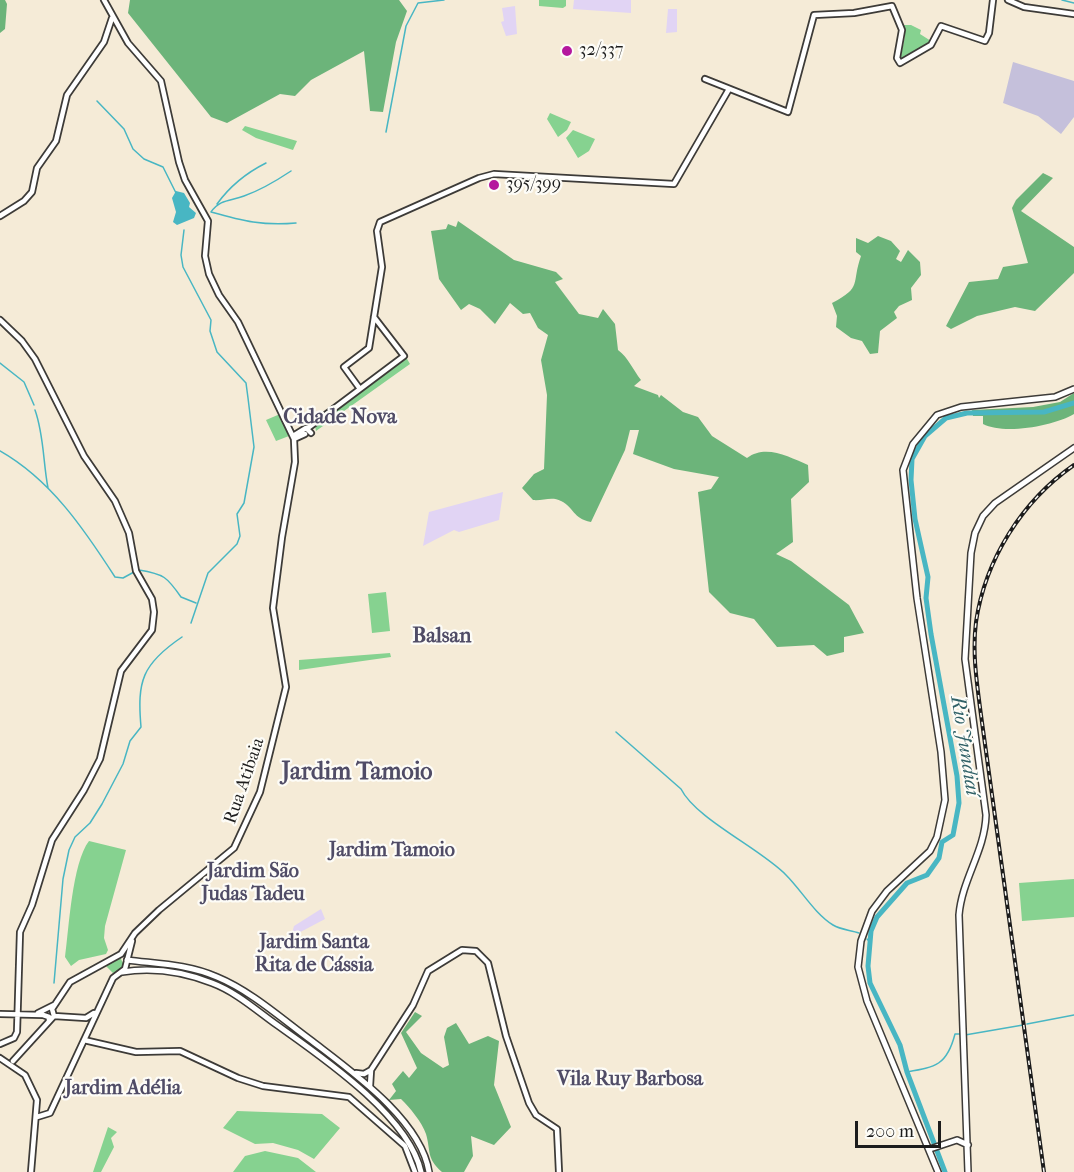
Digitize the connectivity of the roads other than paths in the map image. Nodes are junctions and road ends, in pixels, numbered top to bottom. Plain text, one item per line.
1 (104, 0) edge
2 (993, 0) edge
3 (1008, 0) edge
4 (1074, 14) edge
5 (112, 18) junction
6 (705, 79) dead end
7 (729, 89) junction
8 (0, 216) edge
9 (374, 317) junction
10 (0, 320) edge
11 (372, 331) junction
12 (386, 332) junction
13 (1074, 388) edge
14 (360, 389) junction
15 (293, 438) junction
16 (1074, 448) edge
17 (133, 936) junction
18 (129, 948) junction
19 (119, 955) junction
20 (127, 960) junction
21 (202, 971) junction
22 (123, 972) junction
23 (194, 976) junction
24 (250, 996) junction
25 (241, 999) junction
26 (54, 1005) junction
27 (98, 1008) junction
28 (0, 1014) edge
29 (18, 1015) junction
30 (35, 1015) junction
31 (75, 1018) junction
32 (51, 1019) junction
33 (87, 1033) junction
34 (84, 1040) junction
35 (313, 1042) junction
36 (0, 1044) edge
37 (308, 1047) junction
38 (1, 1059) edge
39 (13, 1061) junction
40 (14, 1067) junction
41 (371, 1070) junction
42 (357, 1073) junction
43 (347, 1076) junction
44 (370, 1086) junction
45 (37, 1117) junction
46 (415, 1138) junction
47 (409, 1143) junction
48 (968, 1144) junction
49 (931, 1148) junction
50 (31, 1172) edge
51 (415, 1172) edge
52 (421, 1172) edge
53 (429, 1172) edge
54 (559, 1172) edge
55 (938, 1172) edge
56 (968, 1172) edge

1 - 5 street
2 - 7 street
3 - 4 street
5 - 8 street
5 - 15 street
6 - 7 street
7 - 9 street
9 - 11 street
9 - 12 street
10 - 29 street
11 - 12 street
11 - 14 street
12 - 14 street
13 - 49 main road
14 - 15 street
15 - 17 street, Rua Atibaia
16 - 48 main road
17 - 18 street, Rua Atibaia
17 - 19 street, Rua Atibaia
18 - 19 street
18 - 20 street, Rua Atibaia
19 - 20 street
19 - 26 street
20 - 21 main road
20 - 22 street, Rua Atibaia
21 - 23 main road
21 - 24 main road
22 - 23 main road
22 - 27 street, Rua Atibaia
23 - 25 main road
24 - 25 main road
24 - 35 main road
25 - 37 main road
26 - 30 street
26 - 32 street
27 - 31 street
27 - 33 street, Rua Atibaia
28 - 29 street
29 - 30 street
29 - 36 street
30 - 32 street
31 - 32 street
31 - 33 street
32 - 39 street
33 - 34 street, Rua Atibaia
34 - 45 street, Rua Atibaia
34 - 51 street
35 - 37 main road
35 - 42 main road
37 - 43 main road
38 - 39 street
38 - 40 street
39 - 40 street
40 - 45 street
41 - 42 street
41 - 44 street
41 - 54 street
42 - 43 main road
42 - 44 main road
43 - 47 main road
44 - 46 main road
45 - 50 street
46 - 47 main road
46 - 53 main road
47 - 52 main road
48 - 49 main road
48 - 56 main road
49 - 55 main road

